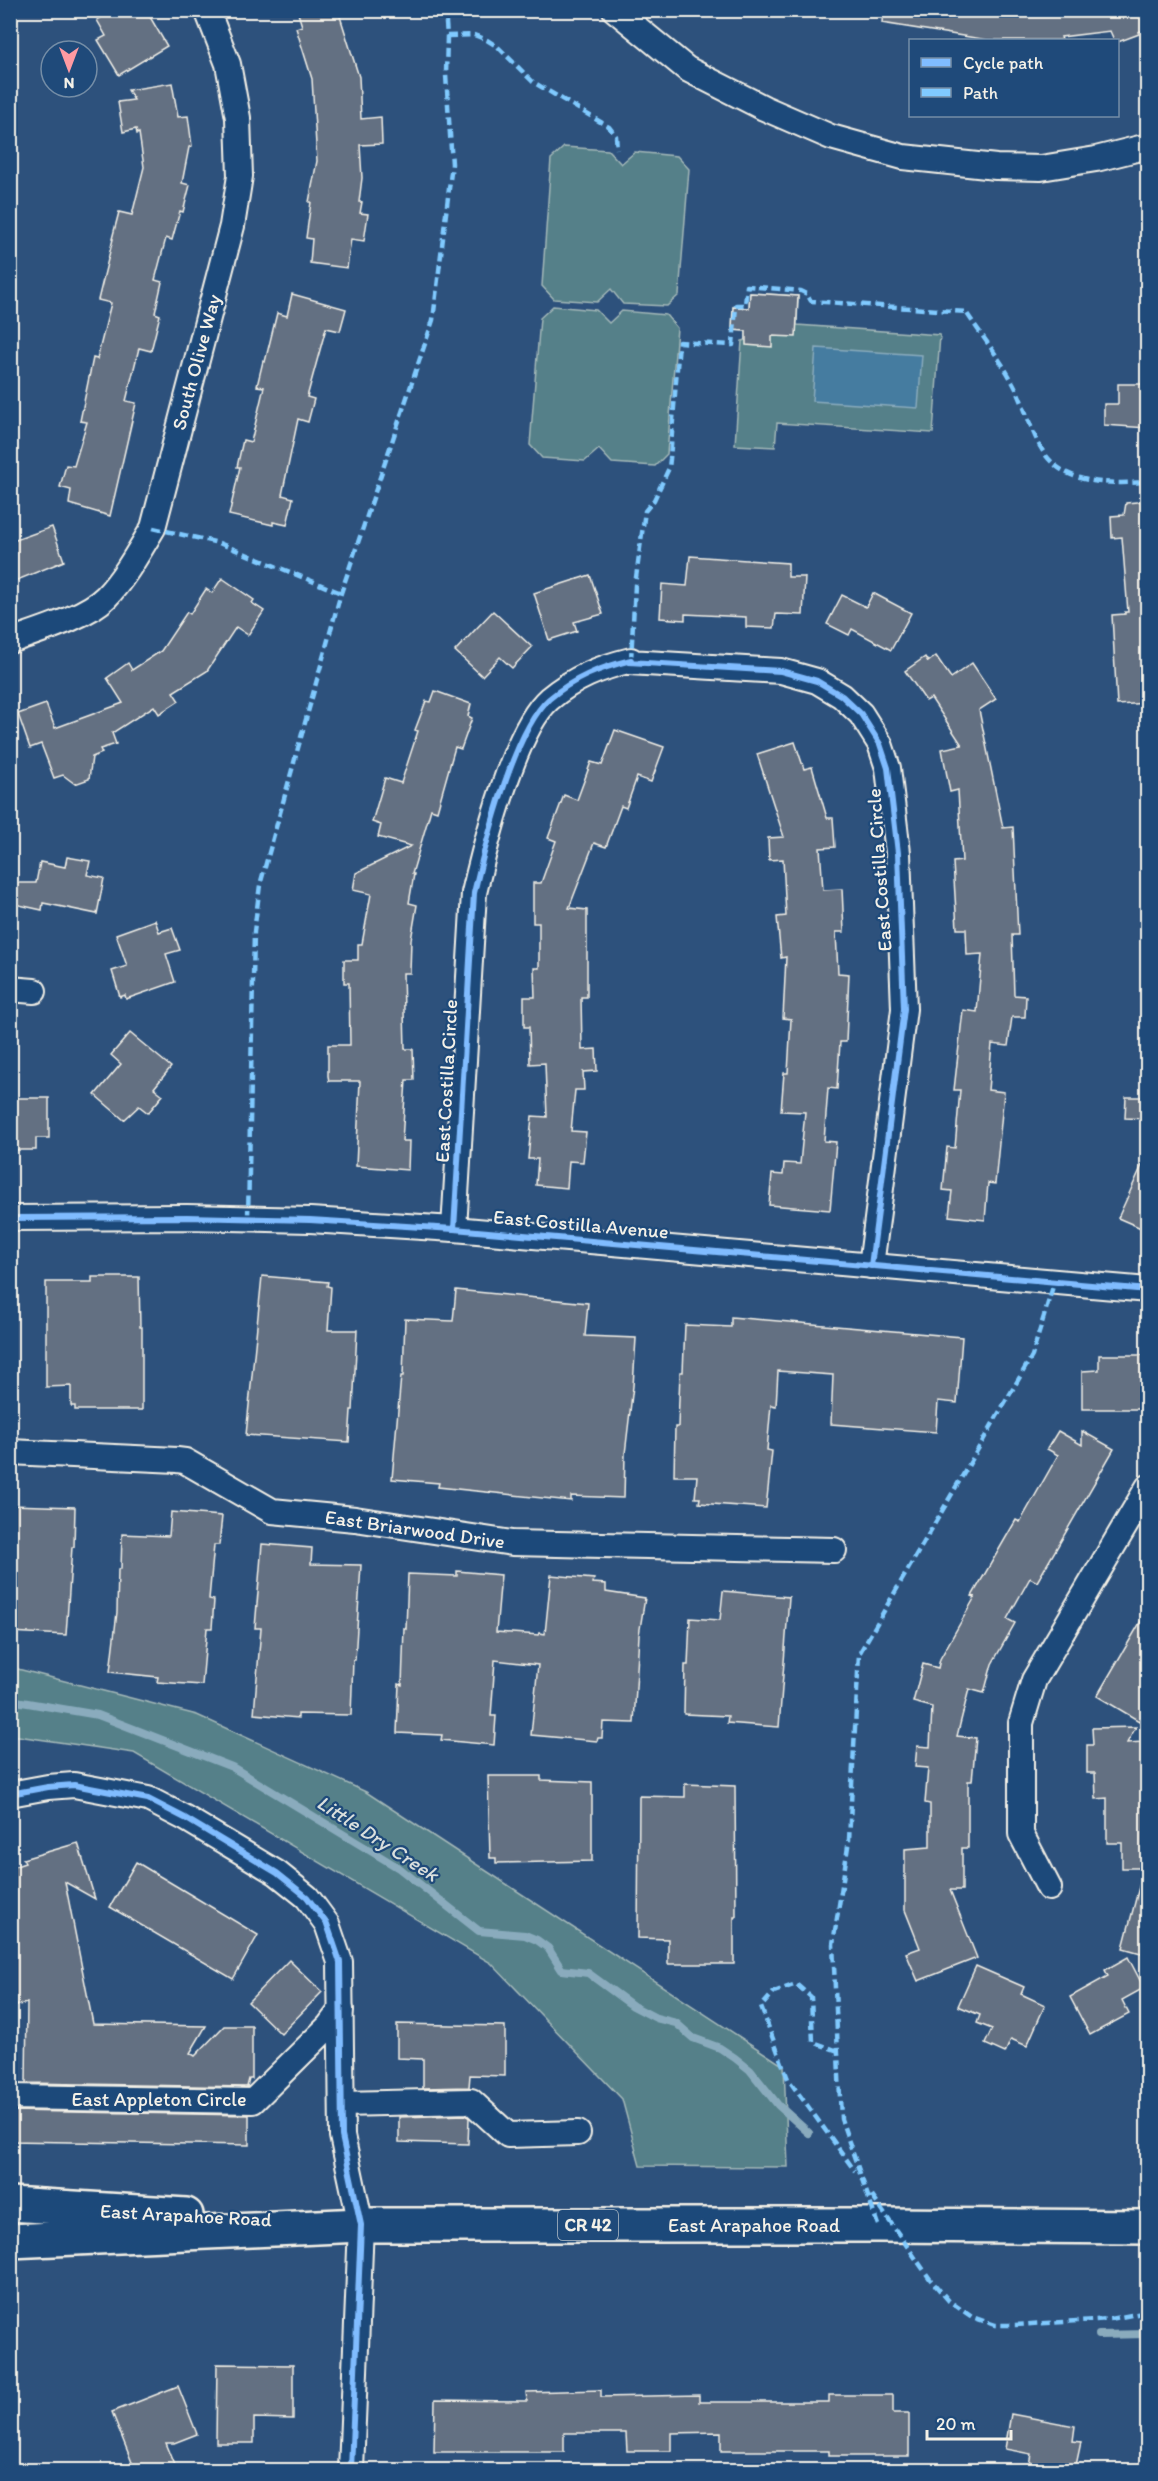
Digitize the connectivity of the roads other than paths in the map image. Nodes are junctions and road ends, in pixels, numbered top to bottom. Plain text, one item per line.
1 (207, 10) edge
2 (615, 10) edge
3 (1148, 146) edge
4 (10, 641) edge
5 (10, 1218) edge
6 (454, 1229) junction
7 (872, 1266) junction
8 (1148, 1290) edge
9 (10, 1452) edge
10 (1148, 1487) edge
11 (834, 1550) dead end
12 (10, 1794) edge
13 (1049, 1888) dead end
14 (341, 2010) junction
15 (10, 2097) edge
16 (342, 2104) junction
17 (578, 2133) dead end
18 (10, 2204) edge
19 (362, 2225) junction
20 (1148, 2227) edge
21 (10, 2241) edge
22 (351, 2470) edge

1 - 4 street, South Olive Way
2 - 3 street
5 - 6 street, East Costilla Avenue
6 - 7 street, East Costilla Avenue
6 - 7 street, East Costilla Circle
7 - 8 street, East Costilla Avenue
9 - 11 street, East Briarwood Drive
10 - 13 street
12 - 14 street
14 - 15 street, East Appleton Circle
14 - 16 street
16 - 17 street
16 - 19 street
18 - 19 main road, East Arapahoe Road / CR 42
19 - 20 main road, East Arapahoe Road / CR 42
19 - 21 main road, East Arapahoe Road / CR 42
19 - 22 street

